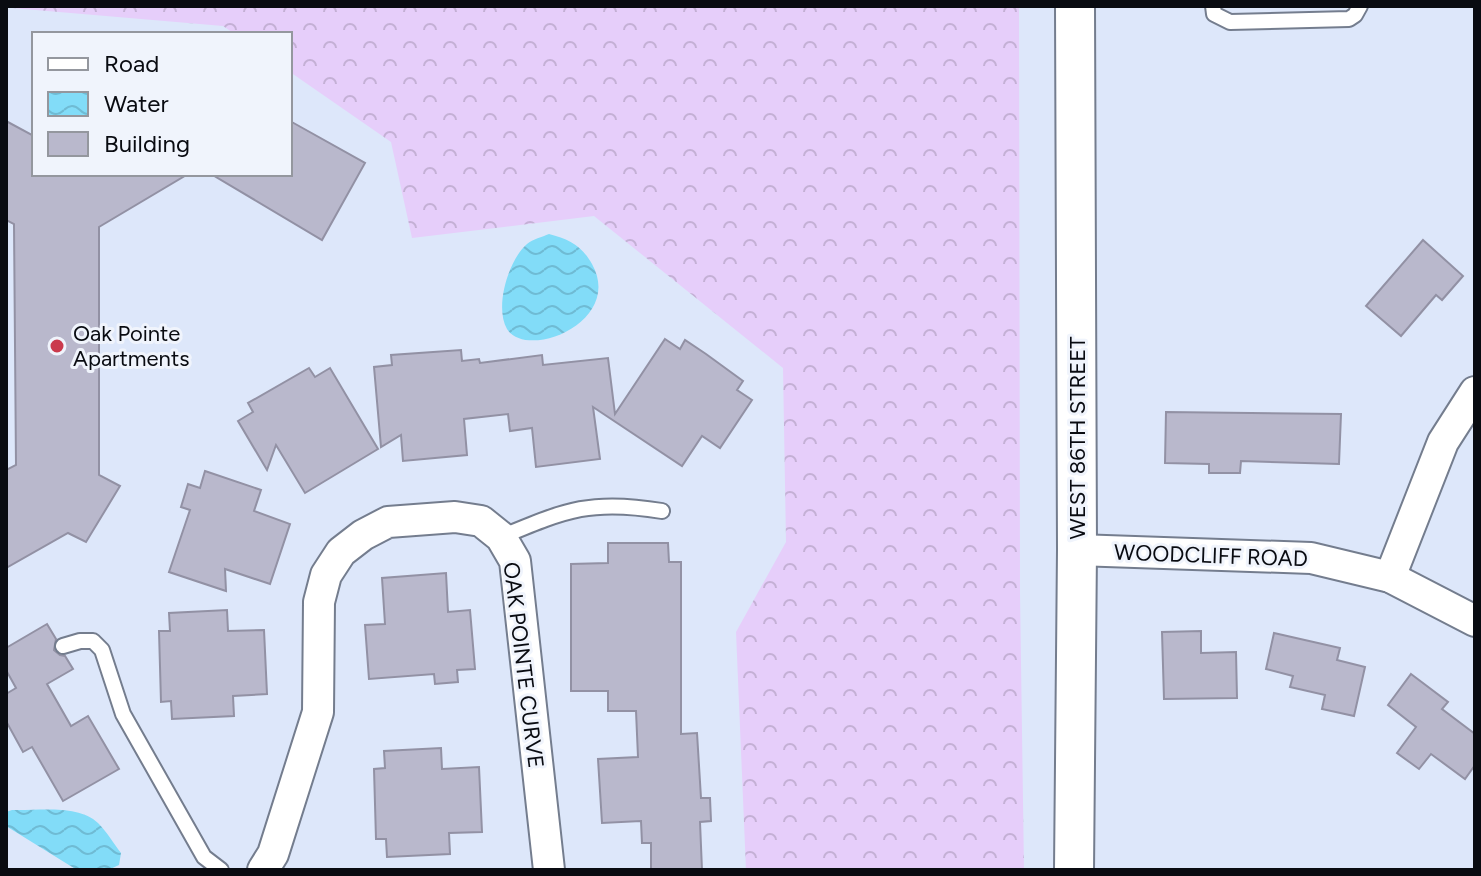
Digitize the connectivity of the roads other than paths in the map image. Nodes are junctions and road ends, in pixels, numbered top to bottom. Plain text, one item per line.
1 (1075, 6) edge
2 (1213, 6) edge
3 (1360, 6) edge
4 (1475, 392) edge
5 (662, 511) dead end
6 (501, 537) junction
7 (1077, 550) junction
8 (1390, 577) junction
9 (1475, 621) edge
10 (63, 646) dead end
11 (221, 870) edge
12 (263, 870) edge
13 (549, 870) edge
14 (1074, 870) edge

1 - 7 street, WEST 86TH STREET
2 - 3 lane
4 - 8 street
5 - 6 lane
6 - 12 street, OAK POINTE CURVE
6 - 13 street, OAK POINTE CURVE
7 - 8 street, WOODCLIFF ROAD
7 - 14 street, WEST 86TH STREET
8 - 9 street, WOODCLIFF ROAD
10 - 11 lane

